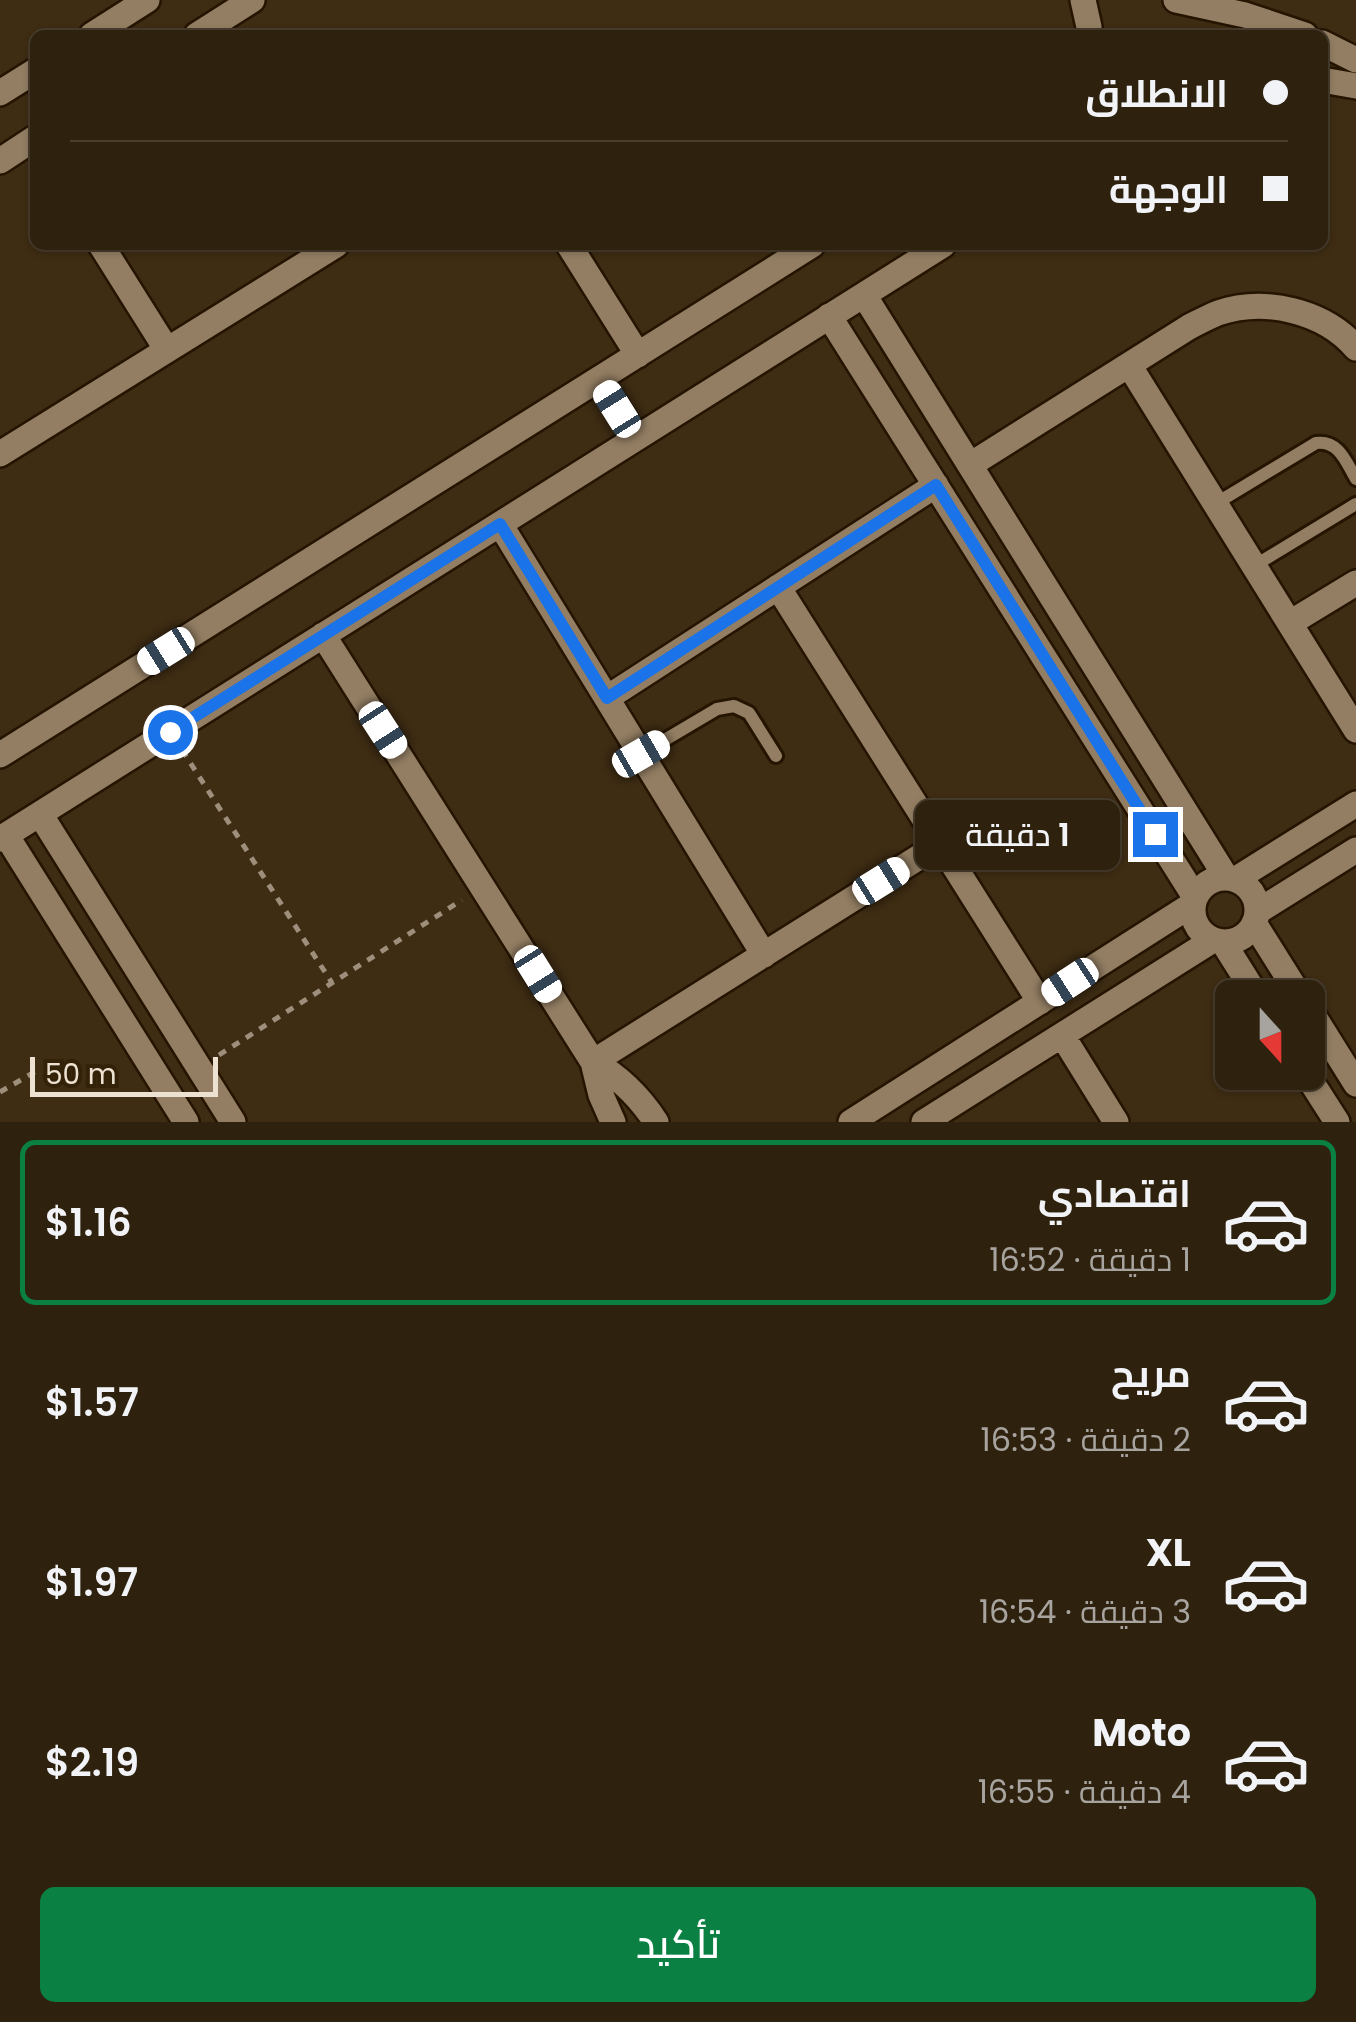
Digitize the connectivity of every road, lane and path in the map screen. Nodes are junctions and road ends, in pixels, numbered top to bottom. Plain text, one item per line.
1 (147, 0) edge
2 (252, 0) edge
3 (1084, 0) edge
4 (1176, 0) edge
5 (100, 30) edge
6 (205, 30) edge
7 (1088, 30) edge
8 (1290, 30) edge
9 (1328, 46) edge
10 (1356, 60) edge
11 (30, 74) edge
12 (1328, 81) edge
13 (1356, 86) edge
14 (0, 93) edge
15 (30, 142) edge
16 (0, 161) edge
17 (104, 250) edge
18 (328, 250) edge
19 (572, 250) edge
20 (804, 250) edge
21 (935, 250) edge
22 (864, 295) junction
23 (830, 316) junction
24 (1356, 348) edge
25 (167, 350) junction
26 (638, 354) junction
27 (1128, 365) junction
28 (598, 379) junction
29 (636, 438) junction
30 (0, 454) edge
31 (970, 465) junction
32 (1356, 479) edge
33 (936, 485) junction
34 (1216, 504) junction
35 (1356, 504) edge
36 (500, 524) junction
37 (1254, 566) junction
38 (1356, 583) edge
39 (778, 588) junction
40 (1290, 624) junction
41 (323, 635) junction
42 (607, 698) junction
43 (1356, 730) edge
44 (170, 732) junction
45 (641, 754) junction
46 (0, 755) edge
47 (776, 756) dead end
48 (1356, 804) edge
49 (40, 814) junction
50 (3, 837) edge
51 (940, 844) junction
52 (1356, 850) edge
53 (1231, 878) junction
54 (482, 886) junction
55 (1194, 901) junction
56 (1256, 918) junction
57 (1218, 941) junction
58 (764, 955) junction
59 (1245, 980) edge
60 (1291, 980) edge
61 (332, 983) junction
62 (1040, 1002) junction
63 (1062, 1035) junction
64 (1325, 1035) edge
65 (593, 1062) junction
66 (199, 1068) junction
67 (38, 1070) dead end
68 (1356, 1084) edge
69 (1316, 1090) edge
70 (0, 1092) edge
71 (186, 1122) edge
72 (234, 1122) edge
73 (613, 1122) edge
74 (656, 1122) edge
75 (851, 1122) edge
76 (924, 1122) edge
77 (1116, 1122) edge
78 (1336, 1122) edge

1 - 5 street
2 - 6 street
3 - 7 street
4 - 8 street
9 - 10 street
11 - 14 street
12 - 13 street
15 - 16 street
17 - 25 street
18 - 25 street
19 - 26 street
20 - 26 street
21 - 22 street
22 - 23 street
22 - 31 street
23 - 29 street
23 - 33 street
24 - 27 street
25 - 30 street
26 - 28 street
27 - 31 street
27 - 34 street
28 - 29 street
28 - 46 street
29 - 36 street
31 - 53 street
32 - 34 lane
33 - 39 street
33 - 55 street
34 - 37 street
35 - 37 lane
36 - 41 street
36 - 42 street
37 - 40 street
38 - 40 street
39 - 42 street
39 - 51 street
40 - 43 street
41 - 44 street
41 - 54 street
42 - 45 street
44 - 49 street
44 - 61 path
45 - 47 lane
45 - 58 street
48 - 53 street
49 - 50 street
49 - 66 street
50 - 71 street
51 - 58 street
51 - 62 street
52 - 56 street
53 - 55 street
53 - 56 street
54 - 61 path
54 - 65 street
55 - 57 street
55 - 62 street
56 - 57 street
56 - 60 street
57 - 59 street
57 - 63 street
58 - 65 street
61 - 66 path
62 - 75 street
63 - 76 street
63 - 77 street
64 - 68 street
65 - 73 street
65 - 74 street
66 - 72 street
67 - 70 path
69 - 78 street

